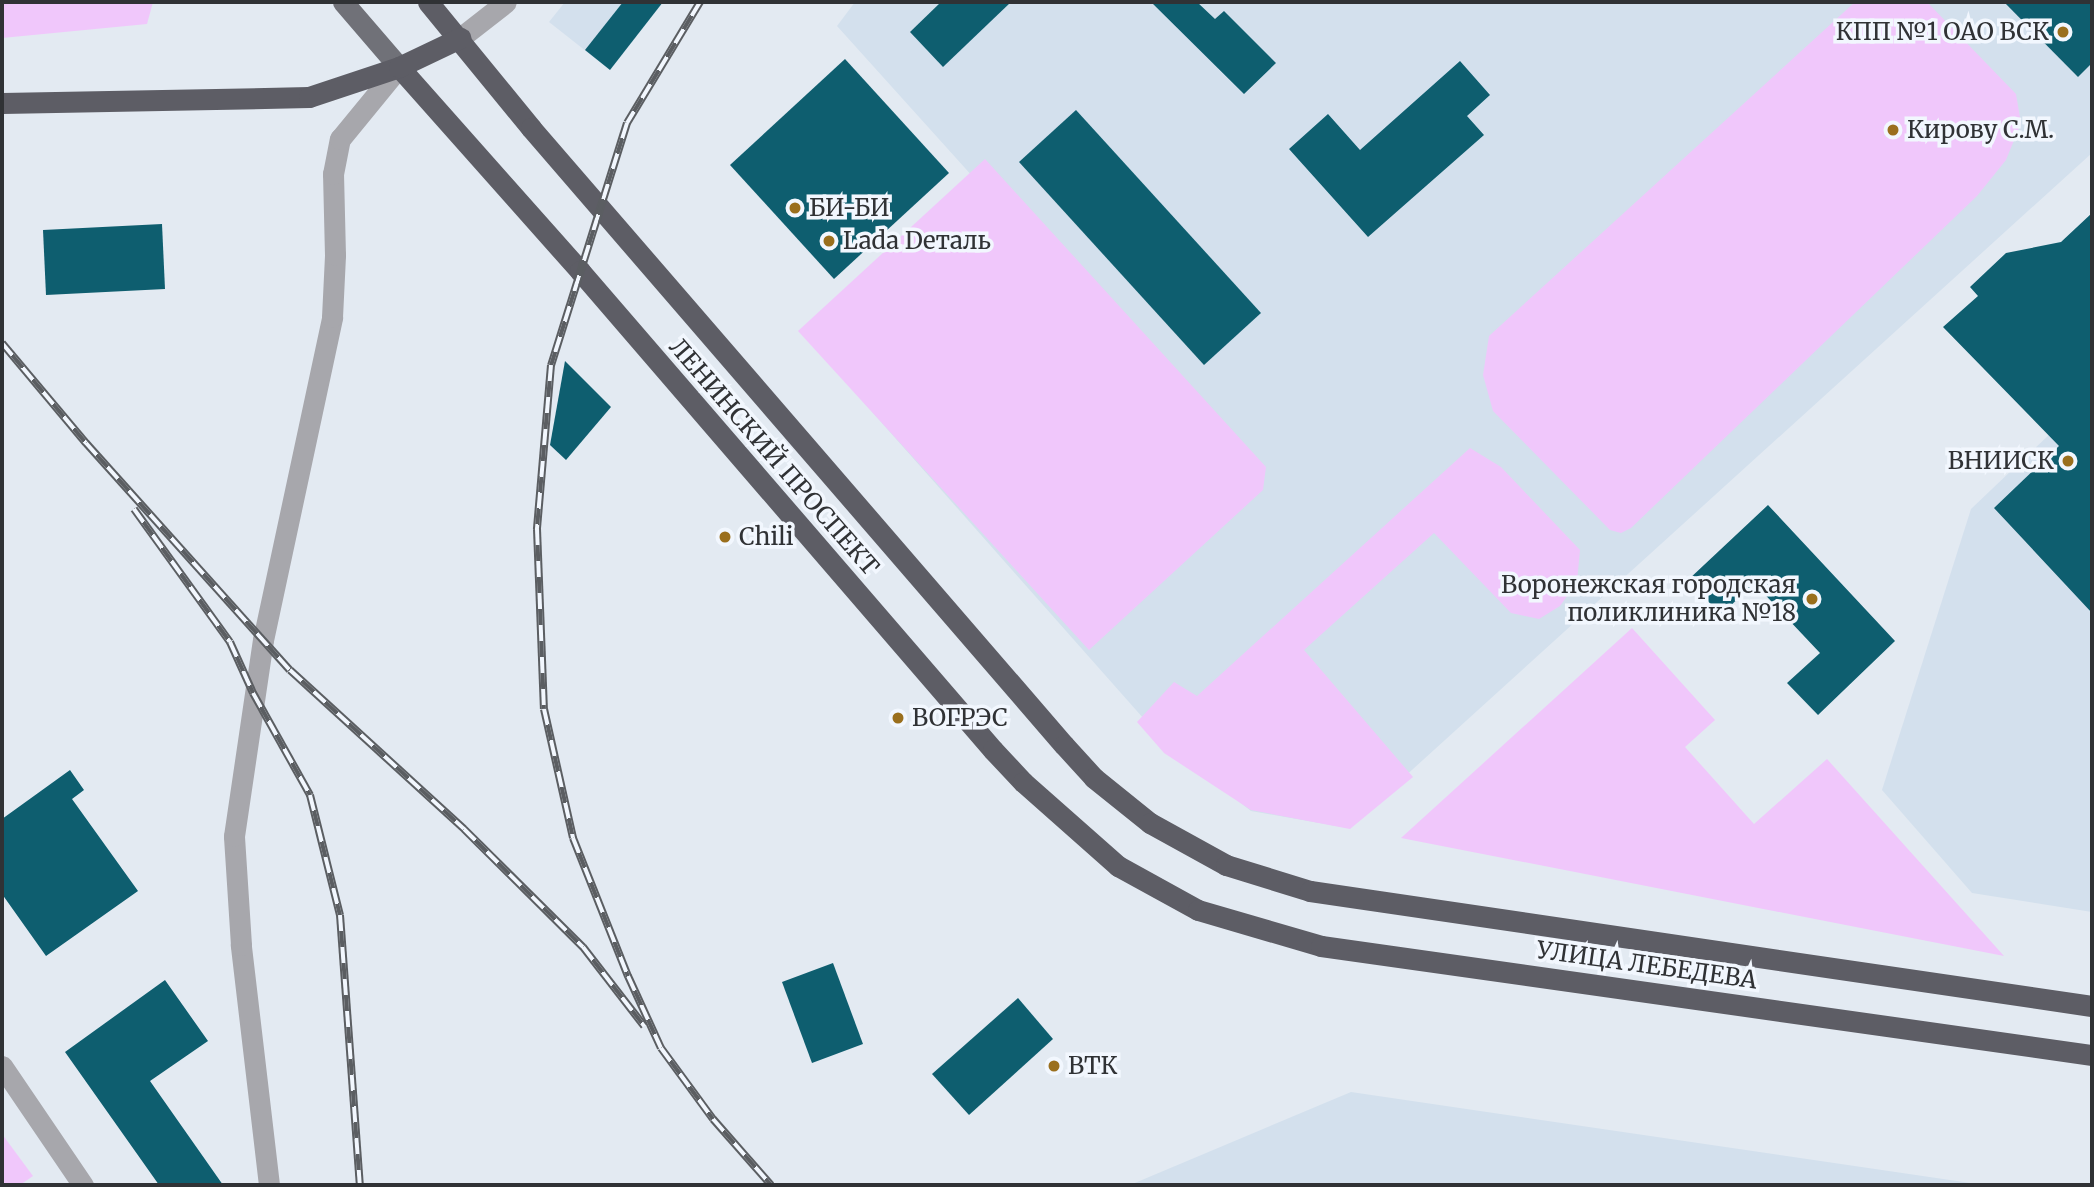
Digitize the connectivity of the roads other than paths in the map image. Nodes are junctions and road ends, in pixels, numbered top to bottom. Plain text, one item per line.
1 (343, 2) edge
2 (428, 2) edge
3 (506, 2) edge
4 (460, 38) junction
5 (399, 67) junction
6 (2, 103) edge
7 (1226, 865) joint
8 (1198, 910) joint
9 (2092, 1006) edge
10 (2092, 1055) edge
11 (2, 1066) edge
12 (83, 1185) edge
13 (269, 1185) edge

1 - 5 main road, ЛЕНИНСКИЙ ПРОСПЕКТ
2 - 4 highway, ЛЕНИНСКИЙ ПРОСПЕКТ
3 - 4 street
4 - 5 highway
4 - 7 highway, ЛЕНИНСКИЙ ПРОСПЕКТ
5 - 6 highway
5 - 8 highway, ЛЕНИНСКИЙ ПРОСПЕКТ
5 - 13 street
7 - 9 highway, УЛИЦА ЛЕБЕДЕВА
8 - 10 highway, УЛИЦА ЛЕБЕДЕВА
11 - 12 street

